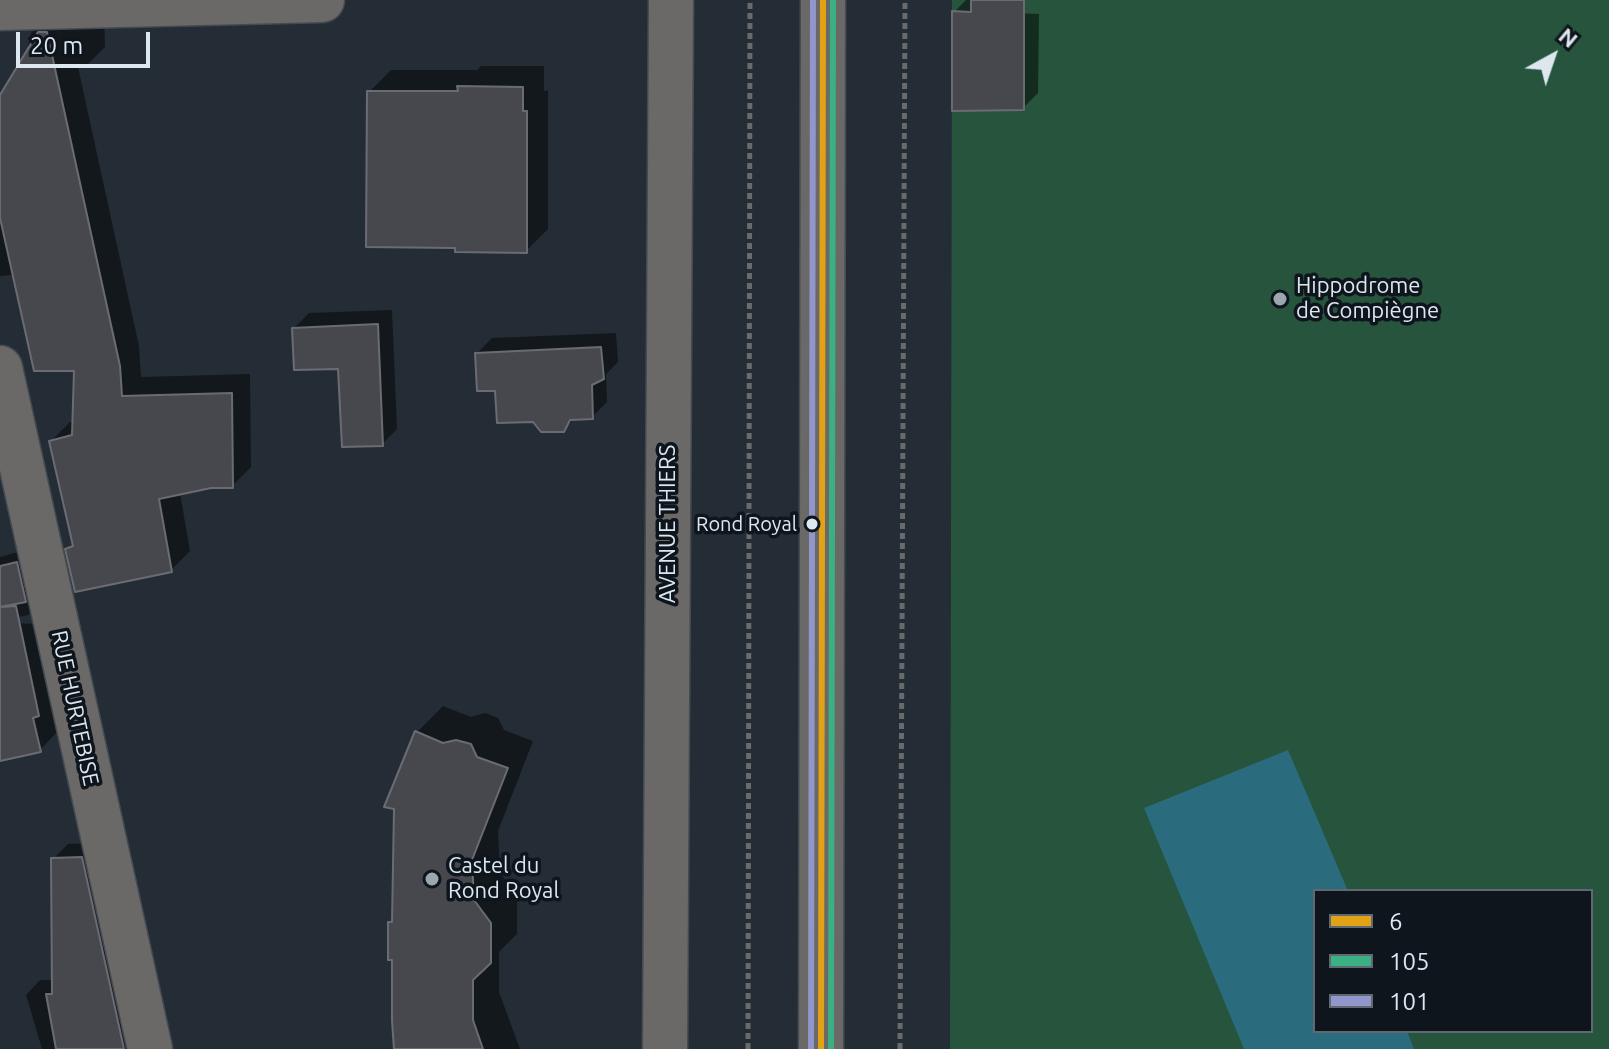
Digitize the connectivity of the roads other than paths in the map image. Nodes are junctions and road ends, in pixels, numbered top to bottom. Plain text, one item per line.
1 (322, 0) edge
2 (671, 0) edge
3 (823, 0) edge
4 (0, 8) edge
5 (0, 368) edge
6 (150, 1049) edge
7 (665, 1049) edge
8 (821, 1049) edge

1 - 4 street
2 - 7 street, AVENUE THIERS
3 - 8 street
5 - 6 street, RUE HURTEBISE

